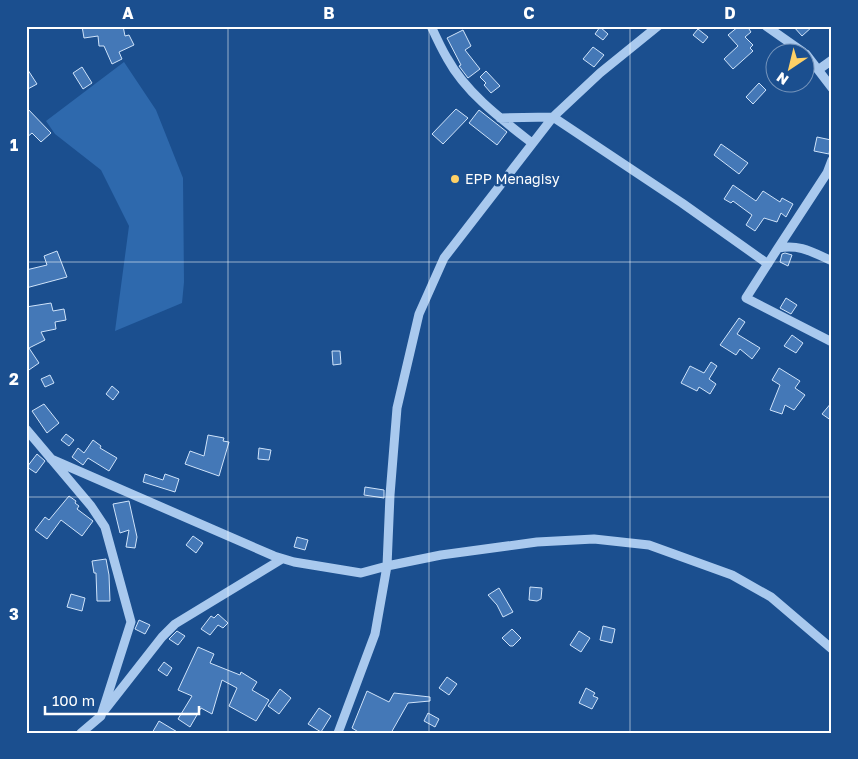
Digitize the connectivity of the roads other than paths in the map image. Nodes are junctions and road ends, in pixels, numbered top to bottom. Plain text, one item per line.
1 (432, 26) edge
2 (658, 26) edge
3 (766, 26) edge
4 (789, 42) edge
5 (832, 60) edge
6 (816, 68) edge
7 (818, 70) junction
8 (832, 88) edge
9 (500, 118) junction
10 (553, 118) junction
11 (532, 143) junction
12 (832, 160) edge
13 (778, 248) junction
14 (832, 261) edge
15 (768, 264) junction
16 (832, 342) edge
17 (26, 429) edge
18 (51, 459) junction
19 (282, 559) junction
20 (387, 566) junction
21 (832, 649) edge
22 (101, 716) junction
23 (81, 733) edge
24 (338, 733) edge

1 - 9 street
2 - 10 street
3 - 4 street
5 - 7 street
6 - 7 street
7 - 8 street
9 - 10 street
9 - 11 street
10 - 11 street
10 - 15 street
11 - 20 street
12 - 13 street
13 - 14 street
13 - 15 street
15 - 16 street
17 - 18 street
18 - 19 street
18 - 22 street
19 - 20 street
19 - 22 street
20 - 21 street
20 - 24 street
22 - 23 street

